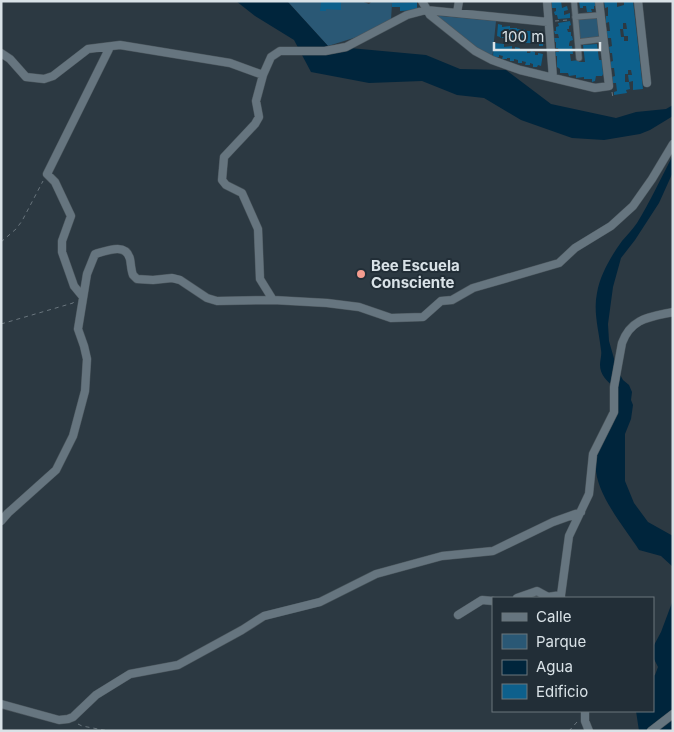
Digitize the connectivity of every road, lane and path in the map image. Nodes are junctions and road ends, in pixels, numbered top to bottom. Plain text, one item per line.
1 (422, 1) edge
2 (459, 1) edge
3 (547, 1) edge
4 (574, 1) edge
5 (599, 1) edge
6 (638, 1) edge
7 (426, 10) junction
8 (457, 13) junction
9 (601, 14) junction
10 (575, 18) junction
11 (550, 22) junction
12 (603, 39) junction
13 (578, 42) junction
14 (110, 46) junction
15 (1, 54) edge
16 (580, 58) dead end
17 (263, 75) junction
18 (553, 78) junction
19 (647, 83) dead end
20 (673, 144) edge
21 (47, 174) junction
22 (1, 242) edge
23 (81, 295) junction
24 (272, 300) junction
25 (673, 312) edge
26 (1, 324) edge
27 (581, 512) junction
28 (1, 521) edge
29 (521, 597) edge
30 (548, 597) edge
31 (548, 597) edge
32 (561, 597) edge
33 (492, 601) edge
34 (458, 615) dead end
35 (1, 704) edge
36 (584, 712) edge
37 (585, 712) edge
38 (673, 714) edge
39 (68, 720) junction
40 (109, 731) edge
41 (569, 731) edge
42 (589, 731) edge
43 (651, 731) edge

1 - 7 street
2 - 8 street
3 - 11 street
4 - 10 street
5 - 9 street
6 - 19 street
7 - 8 street
7 - 17 street
7 - 18 street
8 - 11 street
9 - 10 street
9 - 12 street
10 - 11 path
10 - 13 street
11 - 18 street
12 - 13 street
12 - 18 street
13 - 16 street
14 - 15 street
14 - 17 street
14 - 21 street
17 - 24 street
20 - 24 street
21 - 22 path
21 - 23 street
23 - 24 street
23 - 26 path
23 - 28 street
25 - 27 street
27 - 32 street
27 - 39 street
29 - 30 street
31 - 32 street
33 - 34 street
35 - 39 street
36 - 41 path
37 - 42 street
38 - 43 street
39 - 40 path

